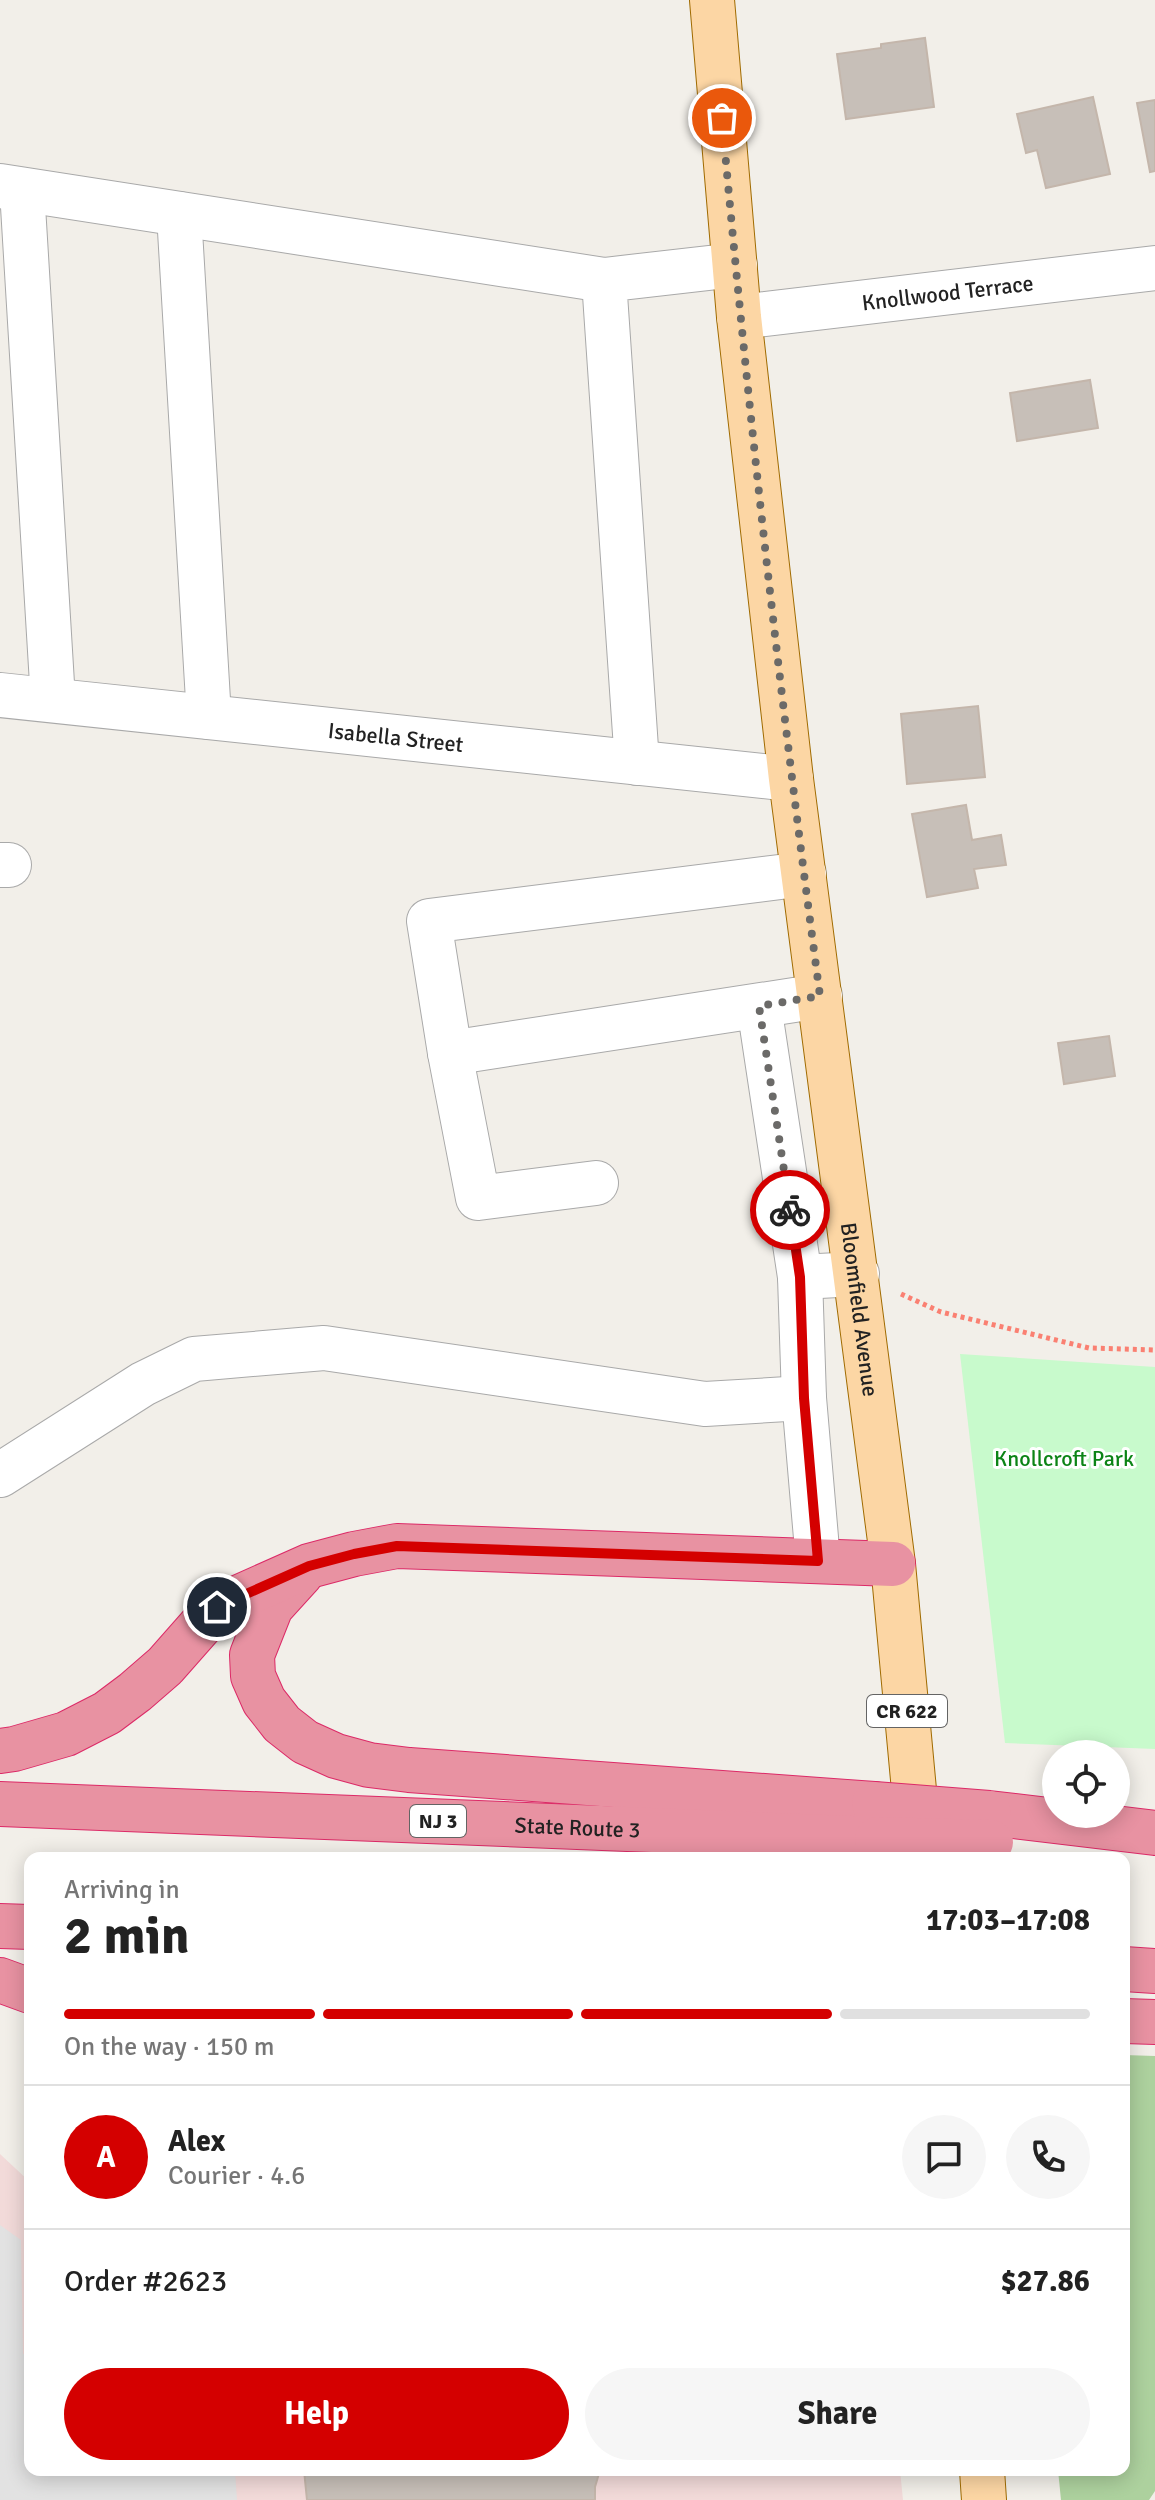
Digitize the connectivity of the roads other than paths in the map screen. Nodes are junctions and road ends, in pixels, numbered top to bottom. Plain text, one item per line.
1 (712, 0) edge
2 (11, 188) edge
3 (179, 214) junction
4 (735, 265) junction
5 (1155, 268) edge
6 (604, 280) junction
7 (739, 317) junction
8 (0, 695) edge
9 (53, 700) junction
10 (209, 717) junction
11 (637, 763) junction
12 (791, 779) junction
13 (804, 874) junction
14 (820, 996) junction
15 (759, 1006) junction
16 (450, 1053) junction
17 (596, 1183) dead end
18 (857, 1274) junction
19 (800, 1277) junction
20 (804, 1398) junction
21 (0, 1475) edge
22 (818, 1561) junction
23 (893, 1564) junction
24 (309, 1566) junction
25 (0, 1751) edge
26 (0, 1804) edge
27 (875, 1821) junction
28 (990, 1828) junction
29 (1155, 1833) edge
30 (1155, 1848) edge
31 (919, 1852) edge
32 (0, 1926) edge
33 (24, 1927) edge
34 (1130, 1969) edge
35 (1155, 1971) edge
36 (0, 1980) edge
37 (24, 1989) edge
38 (1130, 2021) edge
39 (1155, 2022) edge
40 (982, 2476) edge
41 (984, 2500) edge

1 - 4 main road, Bloomfield Avenue / CR 622
2 - 3 street
2 - 9 street
3 - 6 street
3 - 10 street
4 - 6 street
4 - 7 main road, Bloomfield Avenue / CR 622
5 - 7 street, Knollwood Terrace
6 - 11 street
7 - 12 main road, Bloomfield Avenue / CR 622
8 - 9 street, Isabella Street
9 - 10 street, Isabella Street
10 - 11 street, Isabella Street
11 - 12 street, Isabella Street
12 - 13 main road, Bloomfield Avenue / CR 622
13 - 14 main road, Bloomfield Avenue / CR 622
13 - 16 street
14 - 15 street
14 - 18 main road, Bloomfield Avenue / CR 622
15 - 16 street
15 - 19 street
16 - 17 street
18 - 19 street
18 - 23 main road, Bloomfield Avenue / CR 622
19 - 20 street
20 - 21 street
20 - 22 street
22 - 23 highway
22 - 24 highway
23 - 31 main road, Bloomfield Avenue / CR 622
24 - 25 highway
24 - 27 highway
26 - 27 highway, State Route 3 / NJ 3
27 - 28 highway, bridge
28 - 29 highway
28 - 30 highway
32 - 33 highway
34 - 35 highway
36 - 37 highway
38 - 39 highway
40 - 41 main road

